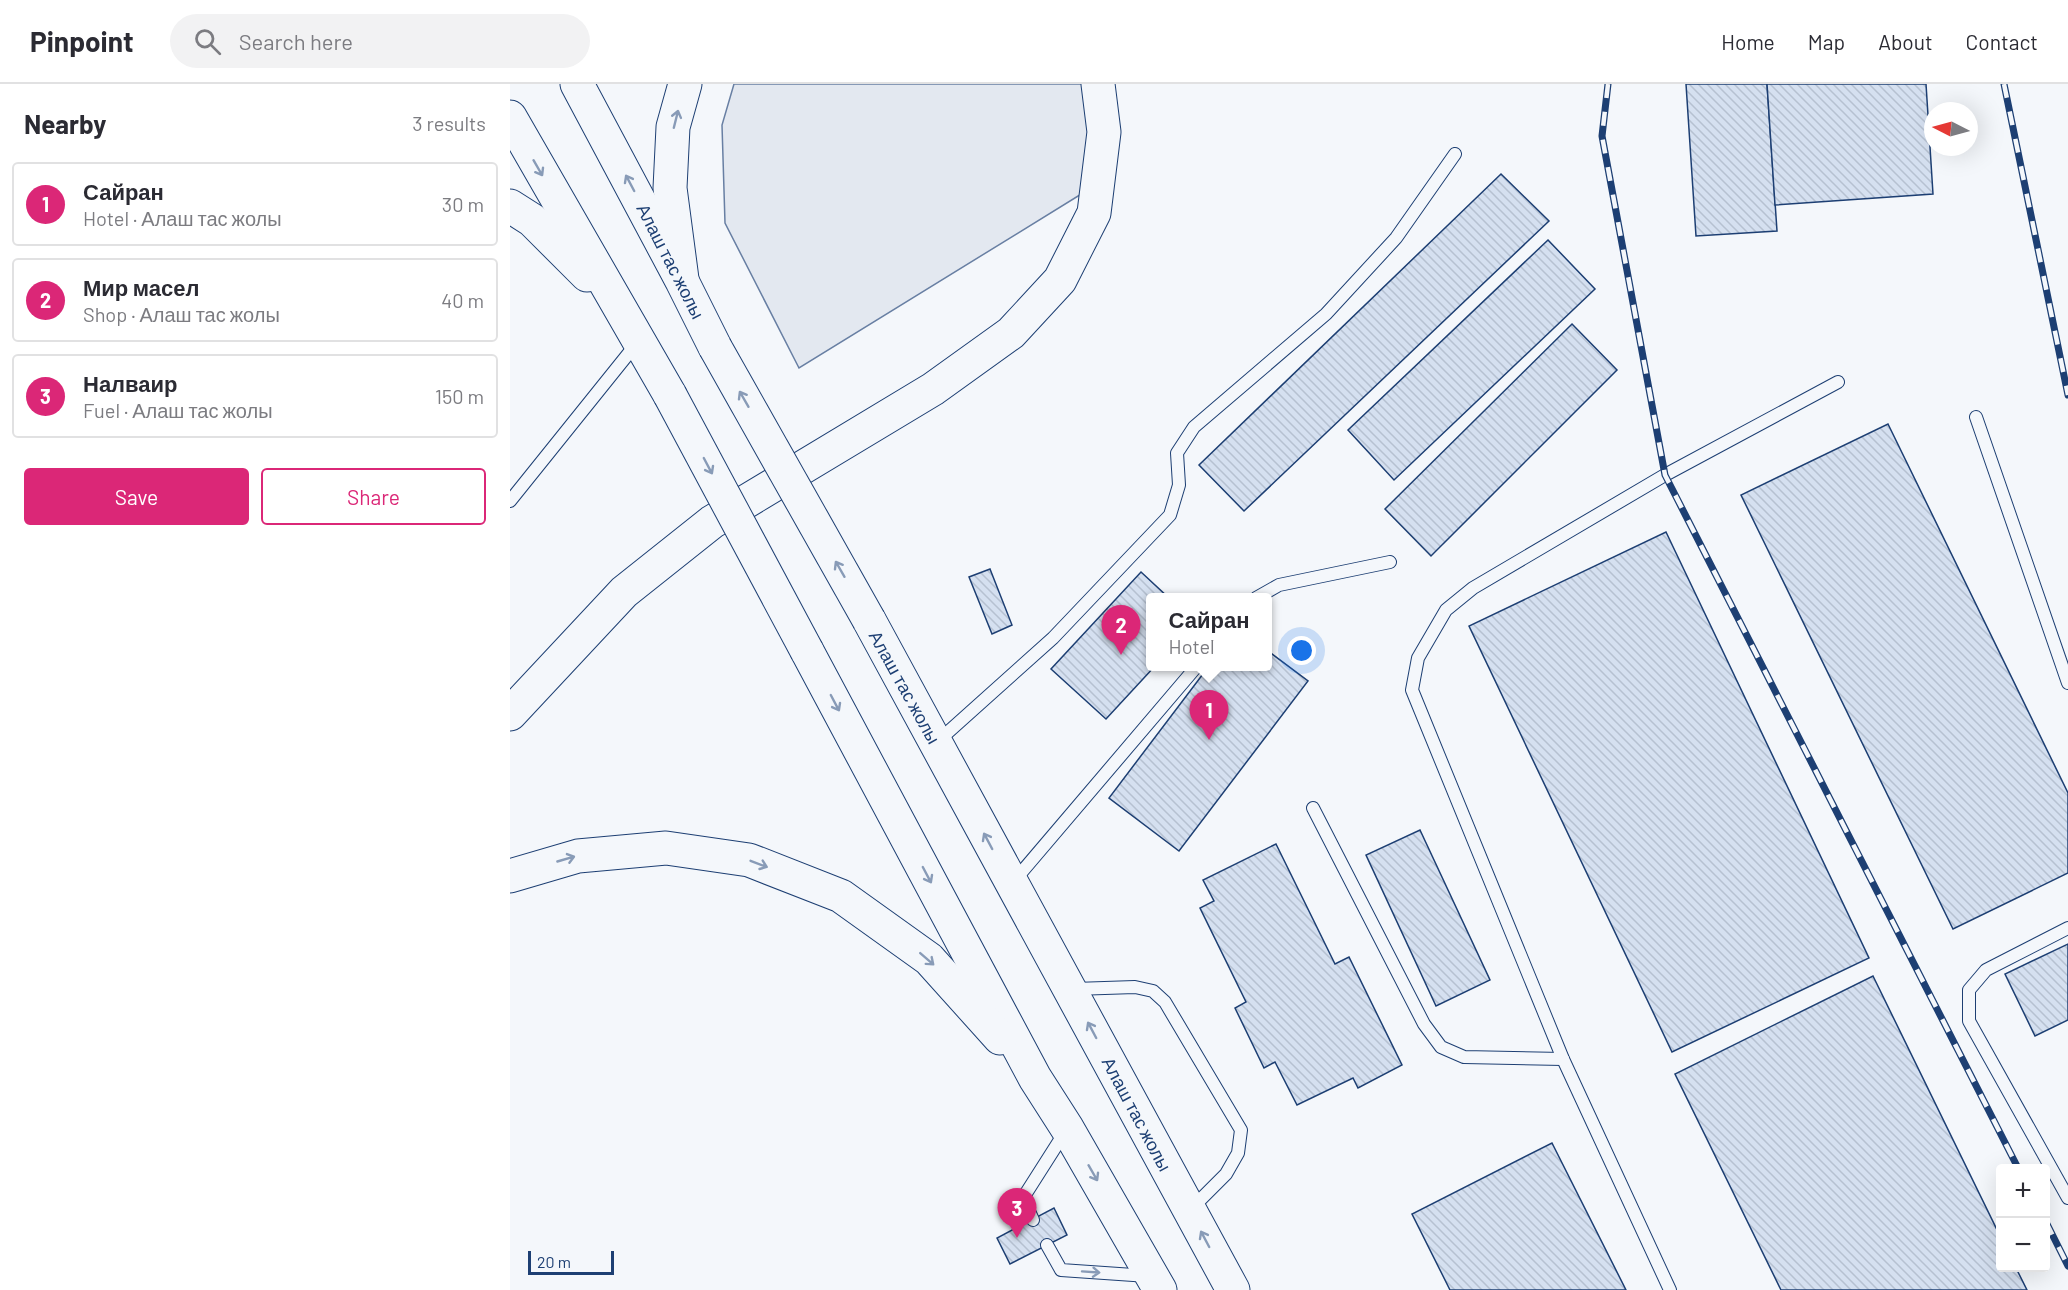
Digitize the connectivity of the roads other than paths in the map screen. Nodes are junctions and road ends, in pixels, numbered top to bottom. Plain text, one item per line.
1 (577, 84) edge
2 (685, 84) edge
3 (1098, 84) edge
4 (510, 117) edge
5 (1455, 154) dead end
6 (510, 206) edge
7 (682, 281) junction
8 (618, 307) junction
9 (639, 341) junction
10 (1838, 382) dead end
11 (1976, 417) dead end
12 (510, 501) edge
13 (1390, 562) dead end
14 (1264, 593) edge
15 (1193, 671) edge
16 (2068, 683) edge
17 (510, 714) edge
18 (936, 743) junction
19 (1313, 808) dead end
20 (510, 876) edge
21 (1012, 885) junction
22 (2068, 928) edge
23 (1070, 989) junction
24 (1563, 1059) junction
25 (1035, 1078) junction
26 (1067, 1128) junction
27 (2068, 1198) edge
28 (1190, 1210) junction
29 (1032, 1220) dead end
30 (1047, 1245) dead end
31 (1156, 1283) edge
32 (1233, 1290) edge
33 (1670, 1290) edge

7 -> 1 main road, Алаш тас жолы
7 -> 2 main road
3 - 17 main road
4 -> 8 main road
5 - 18 lane
6 - 8 main road
18 -> 7 main road, Алаш тас жолы, bridge
8 - 9 main road
9 - 12 lane
9 -> 25 main road, bridge
10 - 24 lane
11 - 16 lane
13 - 14 lane
15 - 21 lane
21 -> 18 main road, Алаш тас жолы
19 - 24 lane
20 -> 25 main road
21 - 23 main road, Алаш тас жолы
22 - 27 lane
28 -> 23 main road, Алаш тас жолы
23 - 28 lane
24 - 33 lane
25 - 26 main road
26 - 29 lane
26 -> 31 main road
32 -> 28 main road, Алаш тас жолы
30 -> 31 lane

